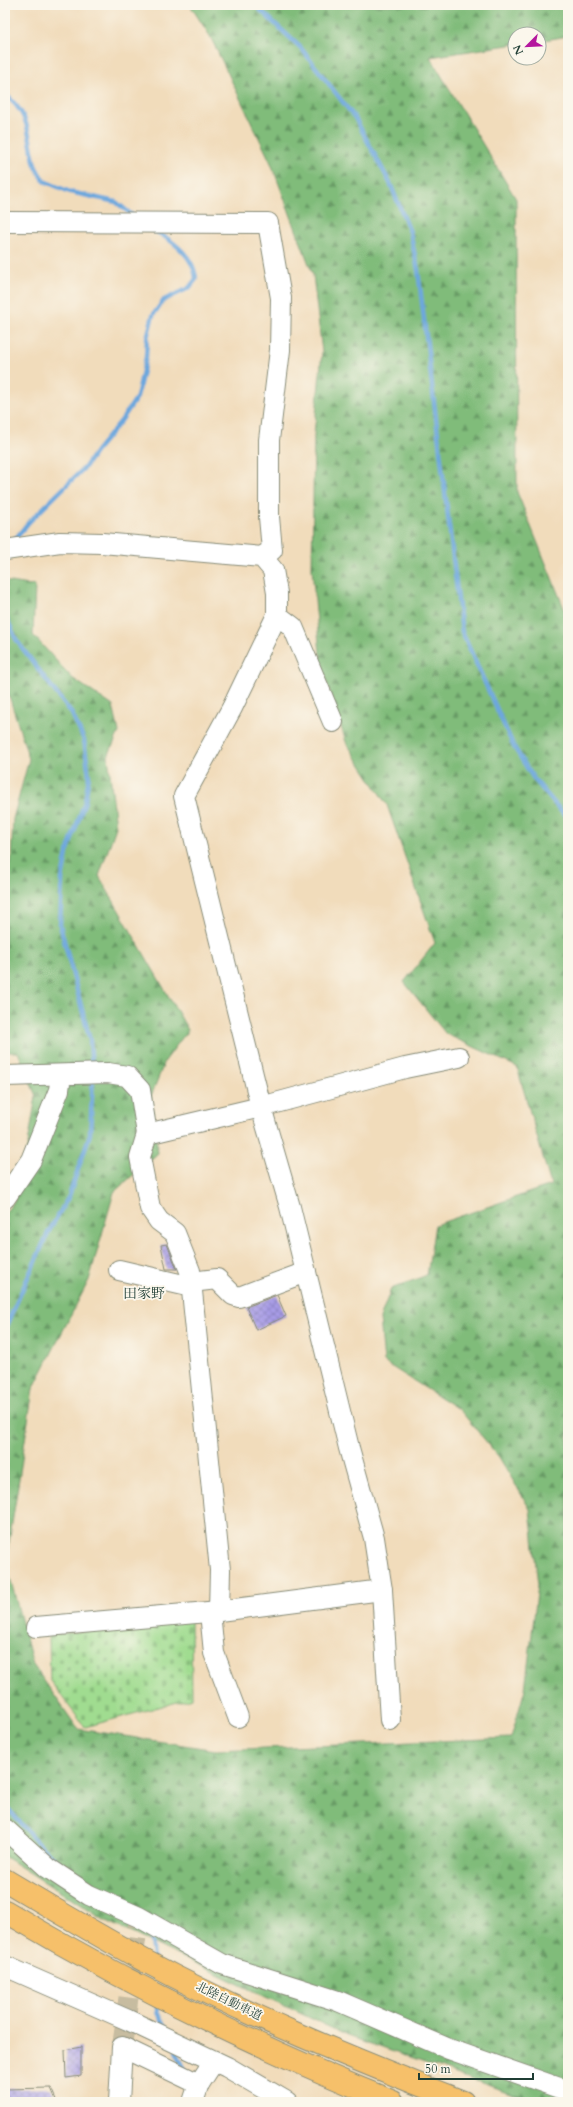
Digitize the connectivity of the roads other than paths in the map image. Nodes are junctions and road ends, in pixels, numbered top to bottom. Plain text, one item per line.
1 (5, 222) edge
2 (5, 550) edge
3 (262, 557) junction
4 (277, 615) junction
5 (333, 722) dead end
6 (459, 1057) dead end
7 (61, 1075) junction
8 (5, 1076) edge
9 (261, 1107) junction
10 (147, 1134) junction
11 (5, 1198) edge
12 (119, 1270) dead end
13 (306, 1272) junction
14 (192, 1284) junction
15 (382, 1590) junction
16 (214, 1611) junction
17 (36, 1627) dead end
18 (238, 1717) dead end
19 (390, 1720) dead end
20 (5, 1829) edge
21 (5, 1880) edge
22 (5, 1910) edge
23 (5, 1966) edge
24 (214, 2061) junction
25 (568, 2091) edge
26 (196, 2093) edge
27 (119, 2102) edge
28 (287, 2102) edge
29 (393, 2102) edge
30 (463, 2102) edge

1 - 3 street
2 - 3 street
3 - 4 street
4 - 5 street
4 - 9 street
6 - 9 street
7 - 8 street
7 - 10 street
7 - 11 street
9 - 10 street
9 - 13 street
10 - 14 street
12 - 14 street
13 - 14 street
13 - 15 street
14 - 16 street
15 - 16 street
15 - 19 street
16 - 17 street
16 - 18 street
20 - 25 street
21 - 30 highway, 北陸自動車道
22 - 29 highway
23 - 24 street
24 - 26 street
24 - 28 street
26 - 27 street

